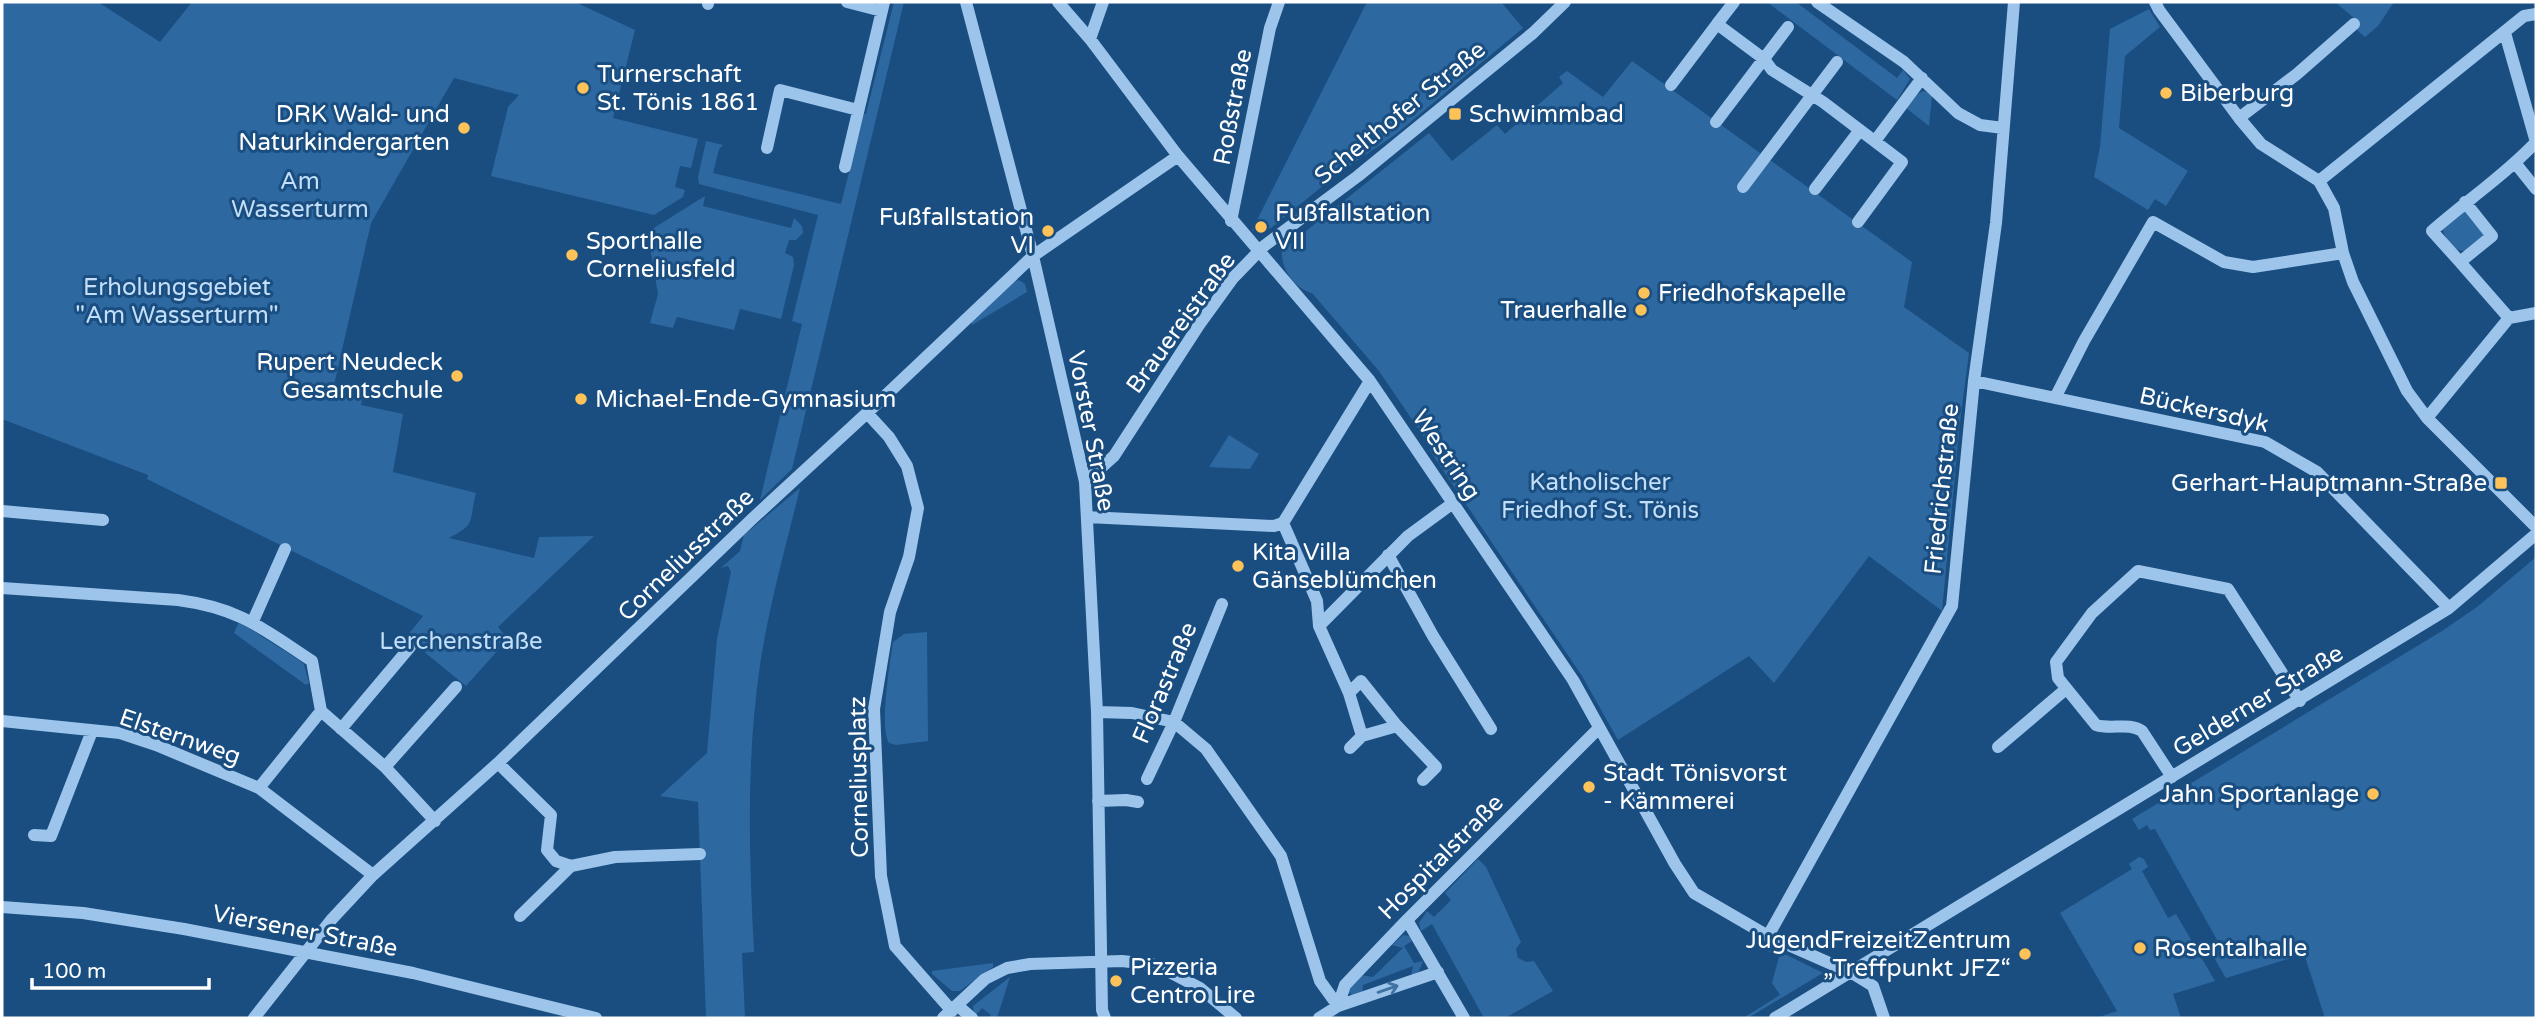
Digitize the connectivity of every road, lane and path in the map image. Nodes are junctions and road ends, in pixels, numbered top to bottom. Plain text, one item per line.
1 (847, 2) edge
2 (966, 2) edge
3 (1058, 2) edge
4 (1103, 2) edge
5 (1279, 2) edge
6 (1565, 2) edge
7 (1734, 2) edge
8 (1817, 2) edge
9 (2014, 2) edge
10 (2155, 2) edge
11 (883, 6) edge
12 (2536, 14) edge
13 (1717, 24) junction
14 (2354, 24) dead end
15 (1788, 27) dead end
16 (2505, 33) junction
17 (1090, 39) junction
18 (1765, 59) junction
19 (1837, 62) dead end
20 (1922, 78) junction
21 (1671, 85) dead end
22 (1811, 97) junction
23 (858, 110) junction
24 (2239, 118) junction
25 (1716, 122) dead end
26 (2003, 128) junction
27 (1860, 130) junction
28 (1875, 141) junction
29 (767, 148) dead end
30 (1178, 156) junction
31 (2515, 164) junction
32 (845, 167) dead end
33 (2319, 181) junction
34 (1743, 187) dead end
35 (2536, 189) edge
36 (1815, 190) dead end
37 (2465, 202) junction
38 (1231, 221) junction
39 (1858, 222) dead end
40 (1258, 253) junction
41 (2343, 253) junction
42 (1033, 256) junction
43 (2460, 262) junction
44 (2536, 313) edge
45 (2509, 318) junction
46 (1974, 381) junction
47 (1370, 382) junction
48 (2055, 398) junction
49 (867, 413) junction
50 (2427, 418) junction
51 (1085, 482) junction
52 (1452, 503) junction
53 (2, 511) edge
54 (1087, 517) junction
55 (103, 520) dead end
56 (1283, 523) junction
57 (2536, 527) edge
58 (2536, 534) edge
59 (285, 549) dead end
60 (1388, 555) junction
61 (2, 588) edge
62 (1222, 604) dead end
63 (2449, 608) junction
64 (253, 621) junction
65 (1319, 626) junction
66 (410, 647) dead end
67 (456, 687) dead end
68 (2066, 689) junction
69 (1349, 692) junction
70 (2300, 701) junction
71 (321, 711) junction
72 (1097, 712) junction
73 (2, 721) edge
74 (1174, 722) junction
75 (1397, 726) junction
76 (1599, 728) junction
77 (341, 729) junction
78 (1491, 730) dead end
79 (92, 731) junction
80 (1362, 736) junction
81 (1998, 747) dead end
82 (1350, 748) dead end
83 (498, 763) junction
84 (385, 767) junction
85 (2172, 777) junction
86 (1147, 779) dead end
87 (1423, 780) dead end
88 (259, 788) junction
89 (1098, 801) junction
90 (1139, 802) dead end
91 (435, 821) junction
92 (34, 835) dead end
93 (700, 854) dead end
94 (570, 866) junction
95 (373, 875) junction
96 (2, 907) edge
97 (520, 916) dead end
98 (1407, 920) junction
99 (1768, 936) junction
100 (306, 952) junction
101 (1102, 962) junction
102 (1438, 972) junction
103 (1852, 973) junction
104 (1338, 1006) junction
105 (950, 1011) edge
106 (254, 1018) edge
107 (596, 1018) edge
108 (972, 1018) edge
109 (1105, 1018) edge
110 (1236, 1018) edge
111 (1320, 1018) edge
112 (1464, 1018) edge
113 (1775, 1018) edge
114 (1884, 1018) edge

1 - 11 street
2 - 42 street, Vorster Straße
3 - 17 street, Westring
4 - 17 street
5 - 38 street, Roßstraße
6 - 40 street, Schelthofer Straße
7 - 13 street
8 - 20 street
9 - 26 street, Friedrichstraße
10 - 24 street
11 - 23 street
12 - 16 street
13 - 18 street
13 - 21 street
14 - 24 street
15 - 18 street
16 - 31 street
16 - 33 street
17 - 30 street, Westring
18 - 22 street
18 - 25 street
19 - 22 street
20 - 26 street
20 - 28 street
22 - 27 street
22 - 34 street
23 - 29 street
23 - 32 street
24 - 33 street
26 - 46 street, Friedrichstraße
27 - 28 street
27 - 36 street
28 - 39 street
30 - 38 street, Westring
30 - 42 street, Corneliusstraße
31 - 35 street
31 - 37 street
33 - 41 street
37 - 43 street
37 - 43 street
38 - 40 street, Westring
40 - 47 street, Westring
40 - 51 street, Brauereistraße
41 - 48 street
41 - 50 street
42 - 49 street, Corneliusstraße
42 - 51 street, Vorster Straße
43 - 45 street
44 - 45 street
45 - 50 street
46 - 48 street, Bückersdyk
46 - 99 street, Friedrichstraße
47 - 52 street, Westring
47 - 56 street
48 - 63 street, Bückersdyk
49 - 83 street, Corneliusstraße
49 - 105 street, Corneliusplatz
50 - 57 street
51 - 54 street, Vorster Straße
52 - 60 street
52 - 76 street, Westring
53 - 55 street
54 - 56 street
54 - 72 street, Vorster Straße
56 - 65 street
58 - 63 street, Gelderner Straße
59 - 64 street
60 - 65 street
60 - 78 street
61 - 64 street
62 - 74 street, Florastraße
63 - 70 street, Gelderner Straße
64 - 71 street
65 - 69 street
66 - 77 street
67 - 84 street
68 - 70 street
68 - 81 street
68 - 85 street
69 - 75 street
69 - 80 street
70 - 85 street, Gelderner Straße
71 - 77 street
71 - 88 street, Elsternweg
72 - 74 street
72 - 89 street, Vorster Straße
73 - 79 street, Elsternweg
74 - 86 street, Florastraße
74 - 104 street
75 - 80 street
75 - 87 street
76 - 98 street, Hospitalstraße
76 - 99 street, Westring
77 - 84 street
79 - 88 street, Elsternweg
79 - 92 street
80 - 82 street
83 - 91 street, Corneliusstraße
83 - 94 street
84 - 91 street
85 - 103 street, Gelderner Straße
88 - 95 street, Elsternweg
89 - 90 street
89 - 101 street, Vorster Straße
91 - 95 street, Corneliusstraße
93 - 94 street
94 - 97 street
95 - 100 street, Corneliusstraße
96 - 100 street, Viersener Straße
98 - 102 street
98 - 104 street, Hospitalstraße
99 - 103 street, Westring
100 - 106 street, Corneliusstraße
100 - 107 street, Viersener Straße
101 - 105 street
101 - 109 street, Vorster Straße
101 - 110 street
104 -> 102 street
102 - 112 street
103 - 113 street, Gelderner Straße
103 - 114 street, Westring
104 - 111 street, Hospitalstraße
105 - 108 street, Corneliusplatz

